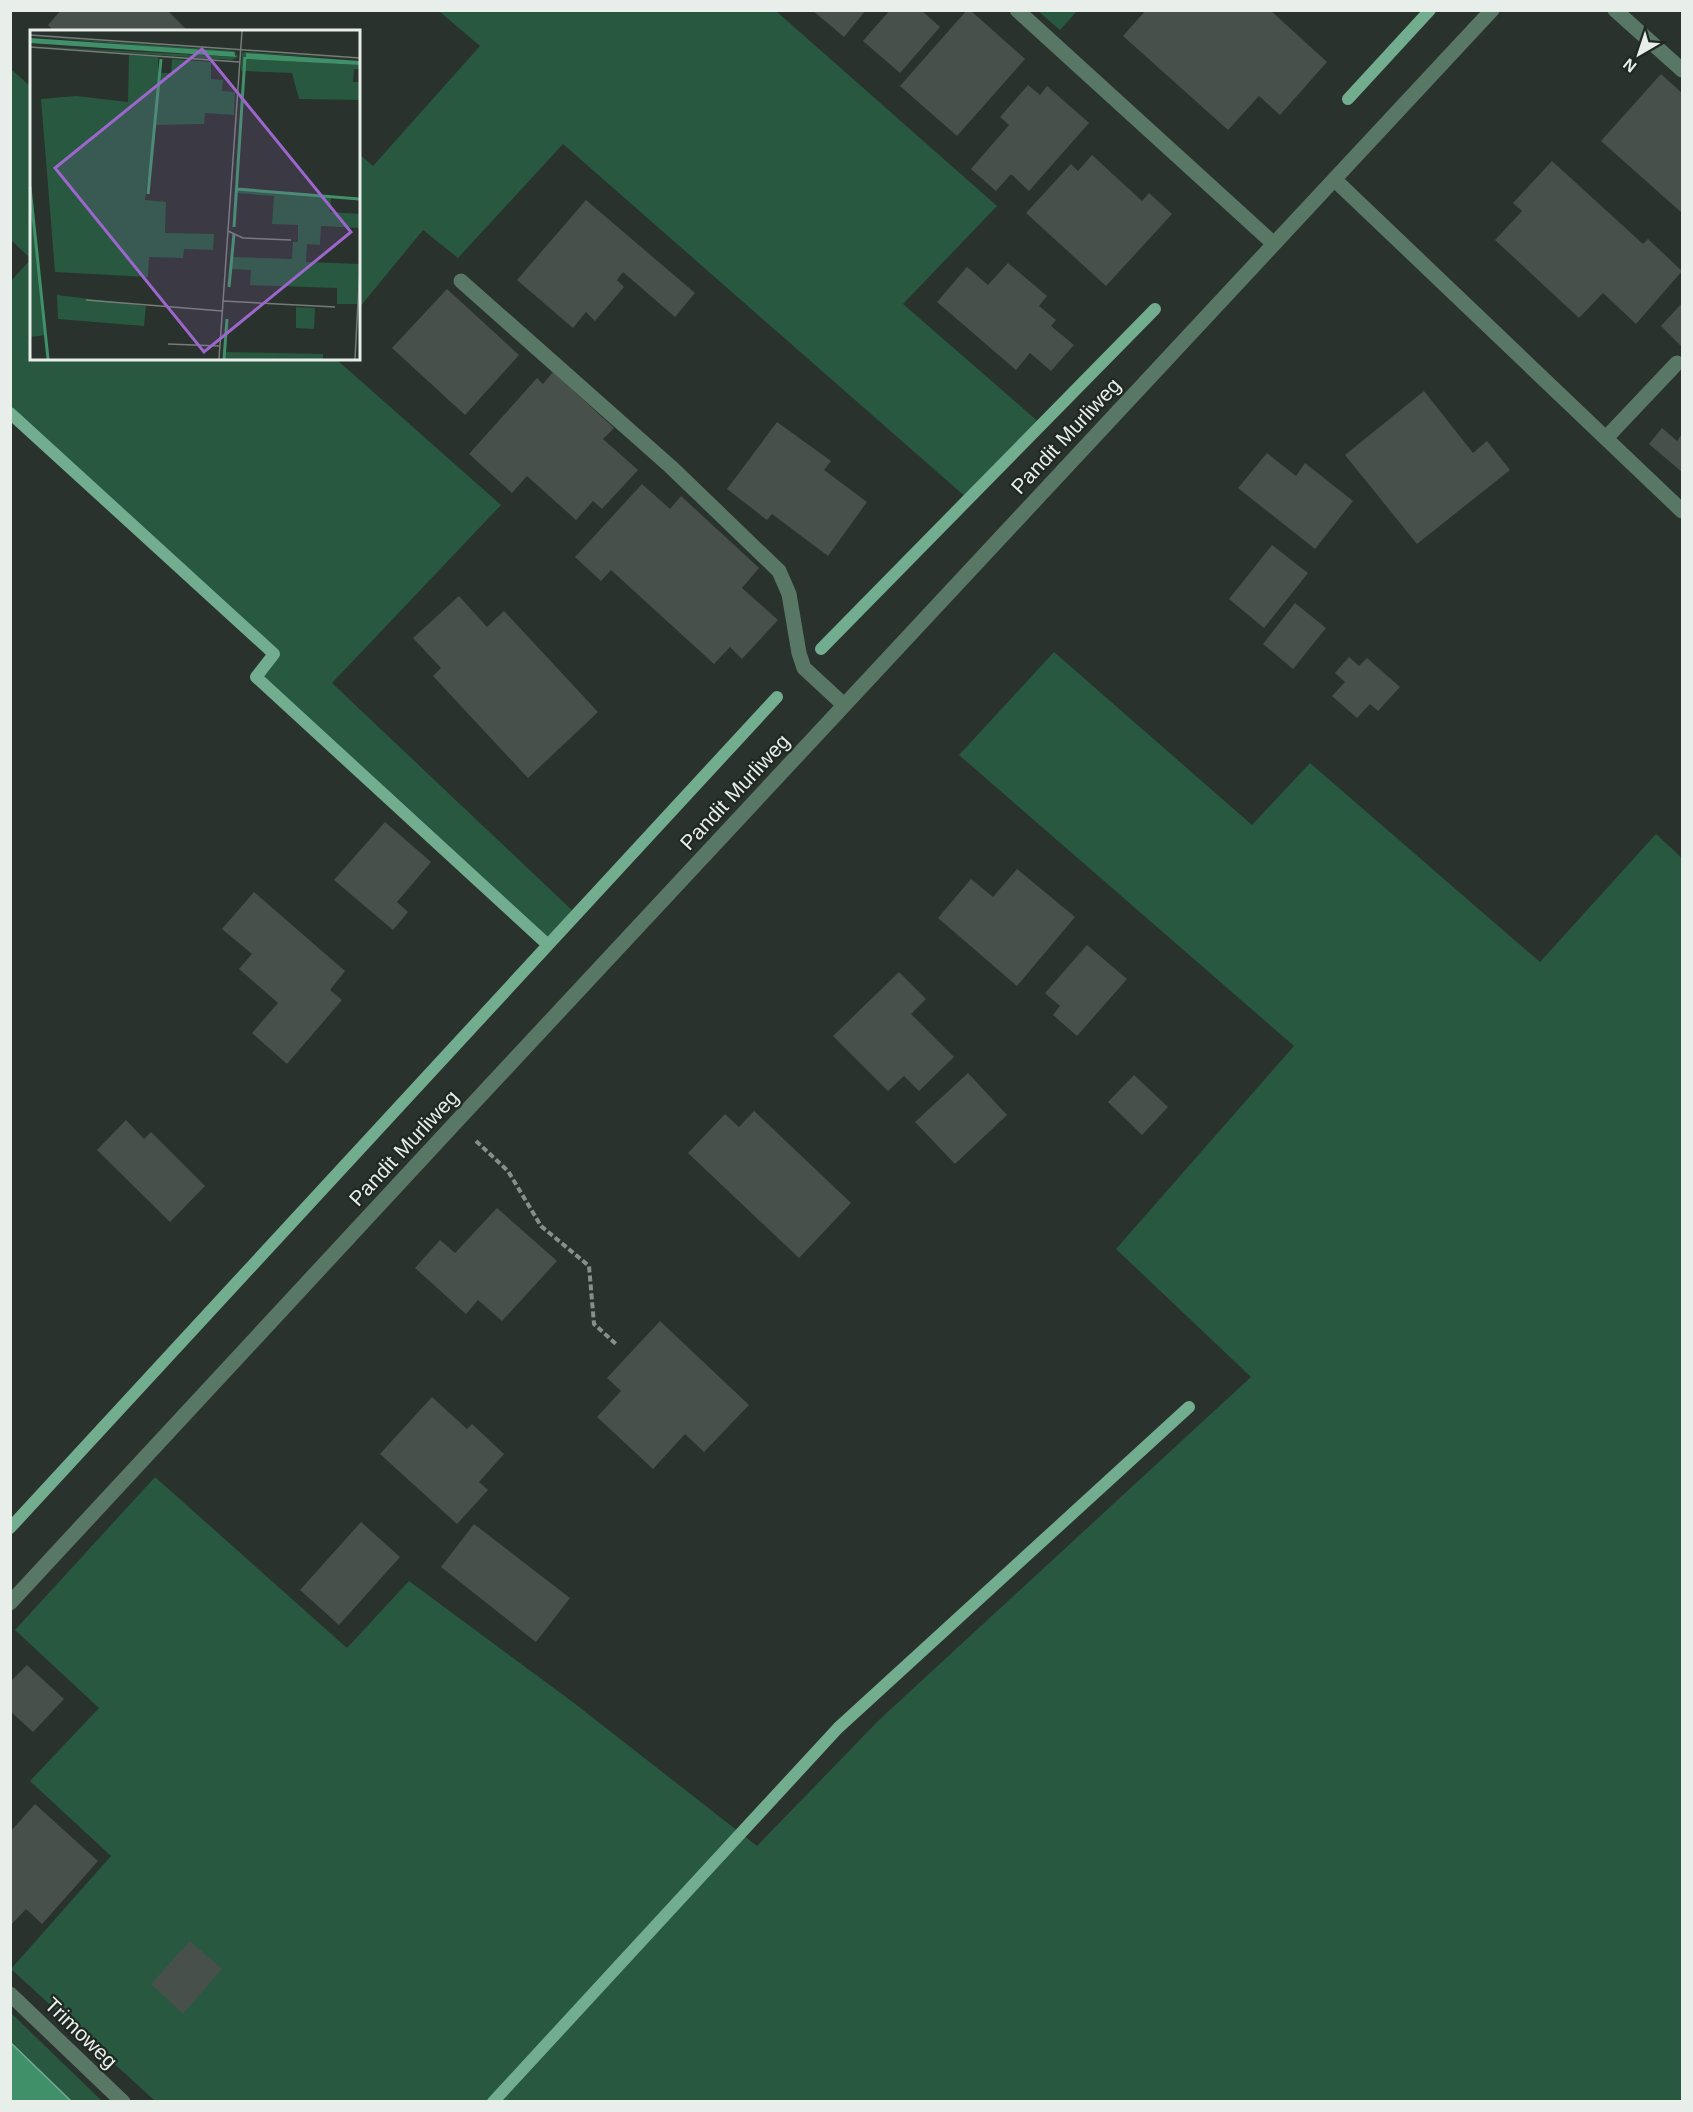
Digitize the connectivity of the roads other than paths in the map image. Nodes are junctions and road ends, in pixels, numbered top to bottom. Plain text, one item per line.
1 (1017, 10) edge
2 (1492, 10) edge
3 (1615, 10) edge
4 (1683, 70) edge
5 (1335, 180) junction
6 (1274, 244) junction
7 (461, 281) dead end
8 (1677, 363) dead end
9 (1606, 438) junction
10 (1683, 511) edge
11 (844, 705) junction
12 (10, 1603) edge
13 (10, 1994) edge
14 (123, 2102) edge

1 - 6 street
2 - 5 street, Pandit Murliweg
3 - 4 street
5 - 6 street, Pandit Murliweg
5 - 9 street
6 - 11 street, Pandit Murliweg
7 - 11 street
8 - 9 street
9 - 10 street
11 - 12 street, Pandit Murliweg
13 - 14 street, Trimoweg

